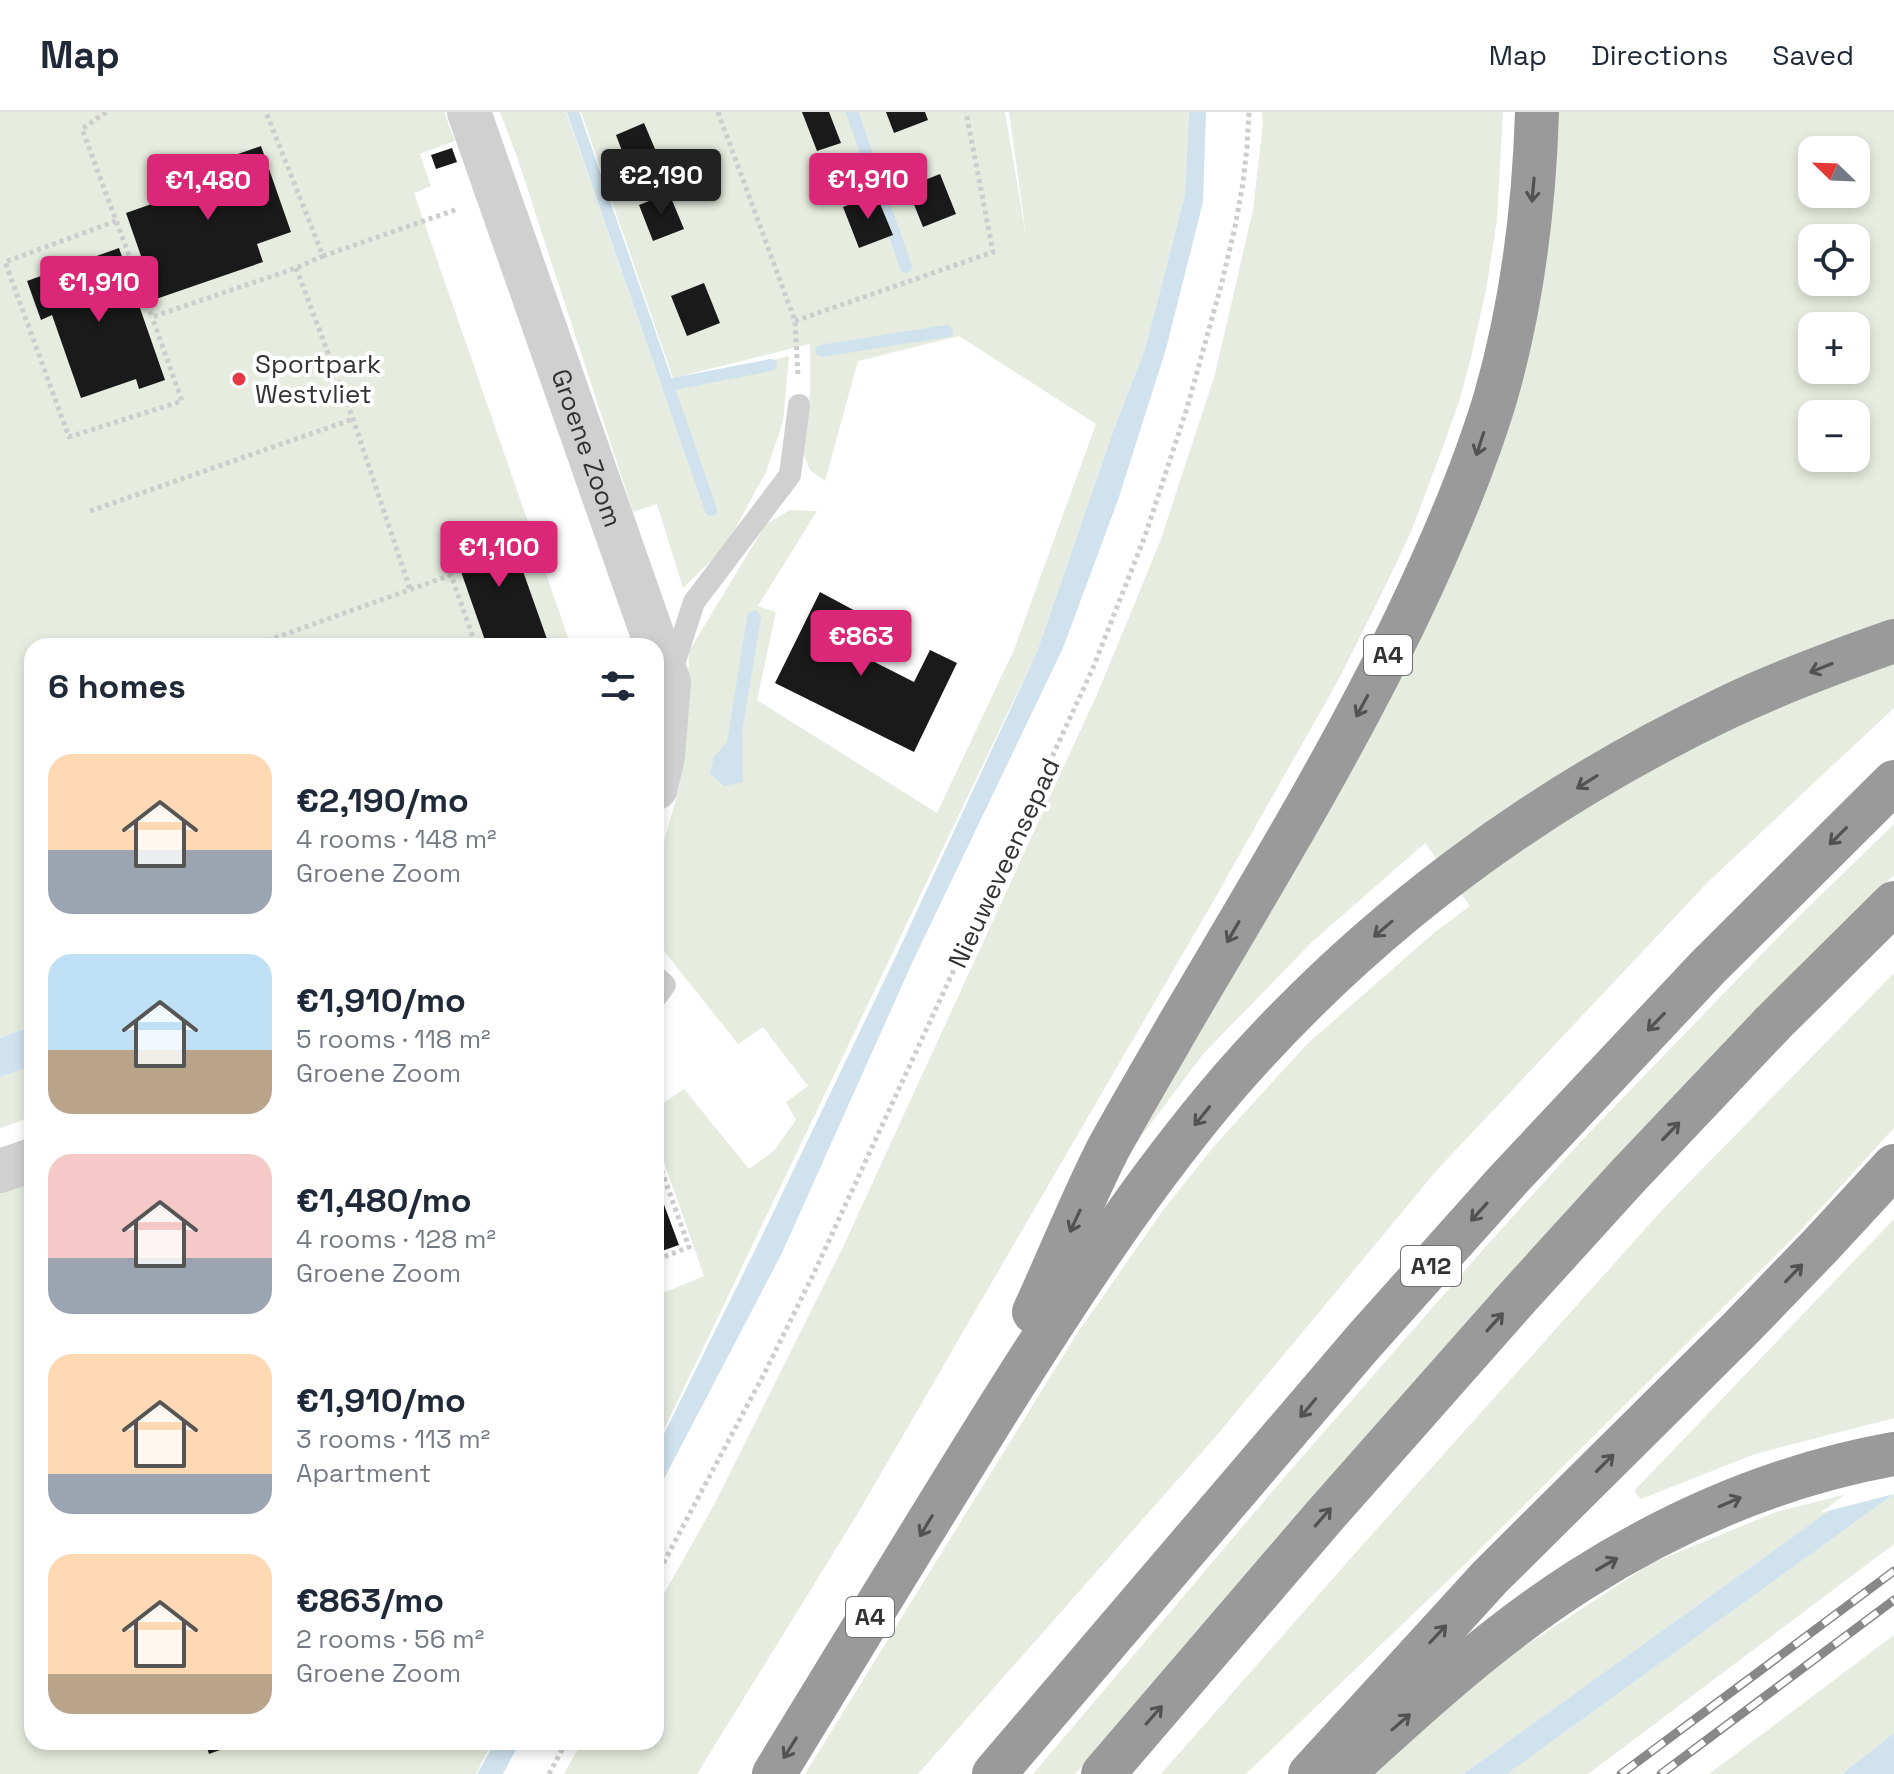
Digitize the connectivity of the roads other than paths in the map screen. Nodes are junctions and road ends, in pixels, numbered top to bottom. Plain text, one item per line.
1 (469, 112) edge
2 (1537, 112) edge
3 (799, 405) road end
4 (654, 638) edge
5 (1894, 641) edge
6 (664, 668) edge
7 (669, 682) junction
8 (664, 744) edge
9 (1894, 782) edge
10 (1894, 903) edge
11 (24, 1163) edge
12 (1894, 1166) edge
13 (0, 1171) edge
14 (1894, 1454) edge
15 (967, 1459) junction
16 (774, 1774) edge
17 (994, 1774) edge
18 (1103, 1774) edge
19 (1310, 1774) edge
20 (1342, 1774) edge

1 - 4 street, Groene Zoom
2 -> 15 highway, A4
3 - 7 lane
5 -> 15 highway, A4
6 - 7 street, Groene Zoom
7 - 8 street, Groene Zoom
9 -> 17 highway, A12
18 -> 10 highway
11 - 13 street
19 -> 12 highway
20 -> 14 highway
15 -> 16 highway, A4

